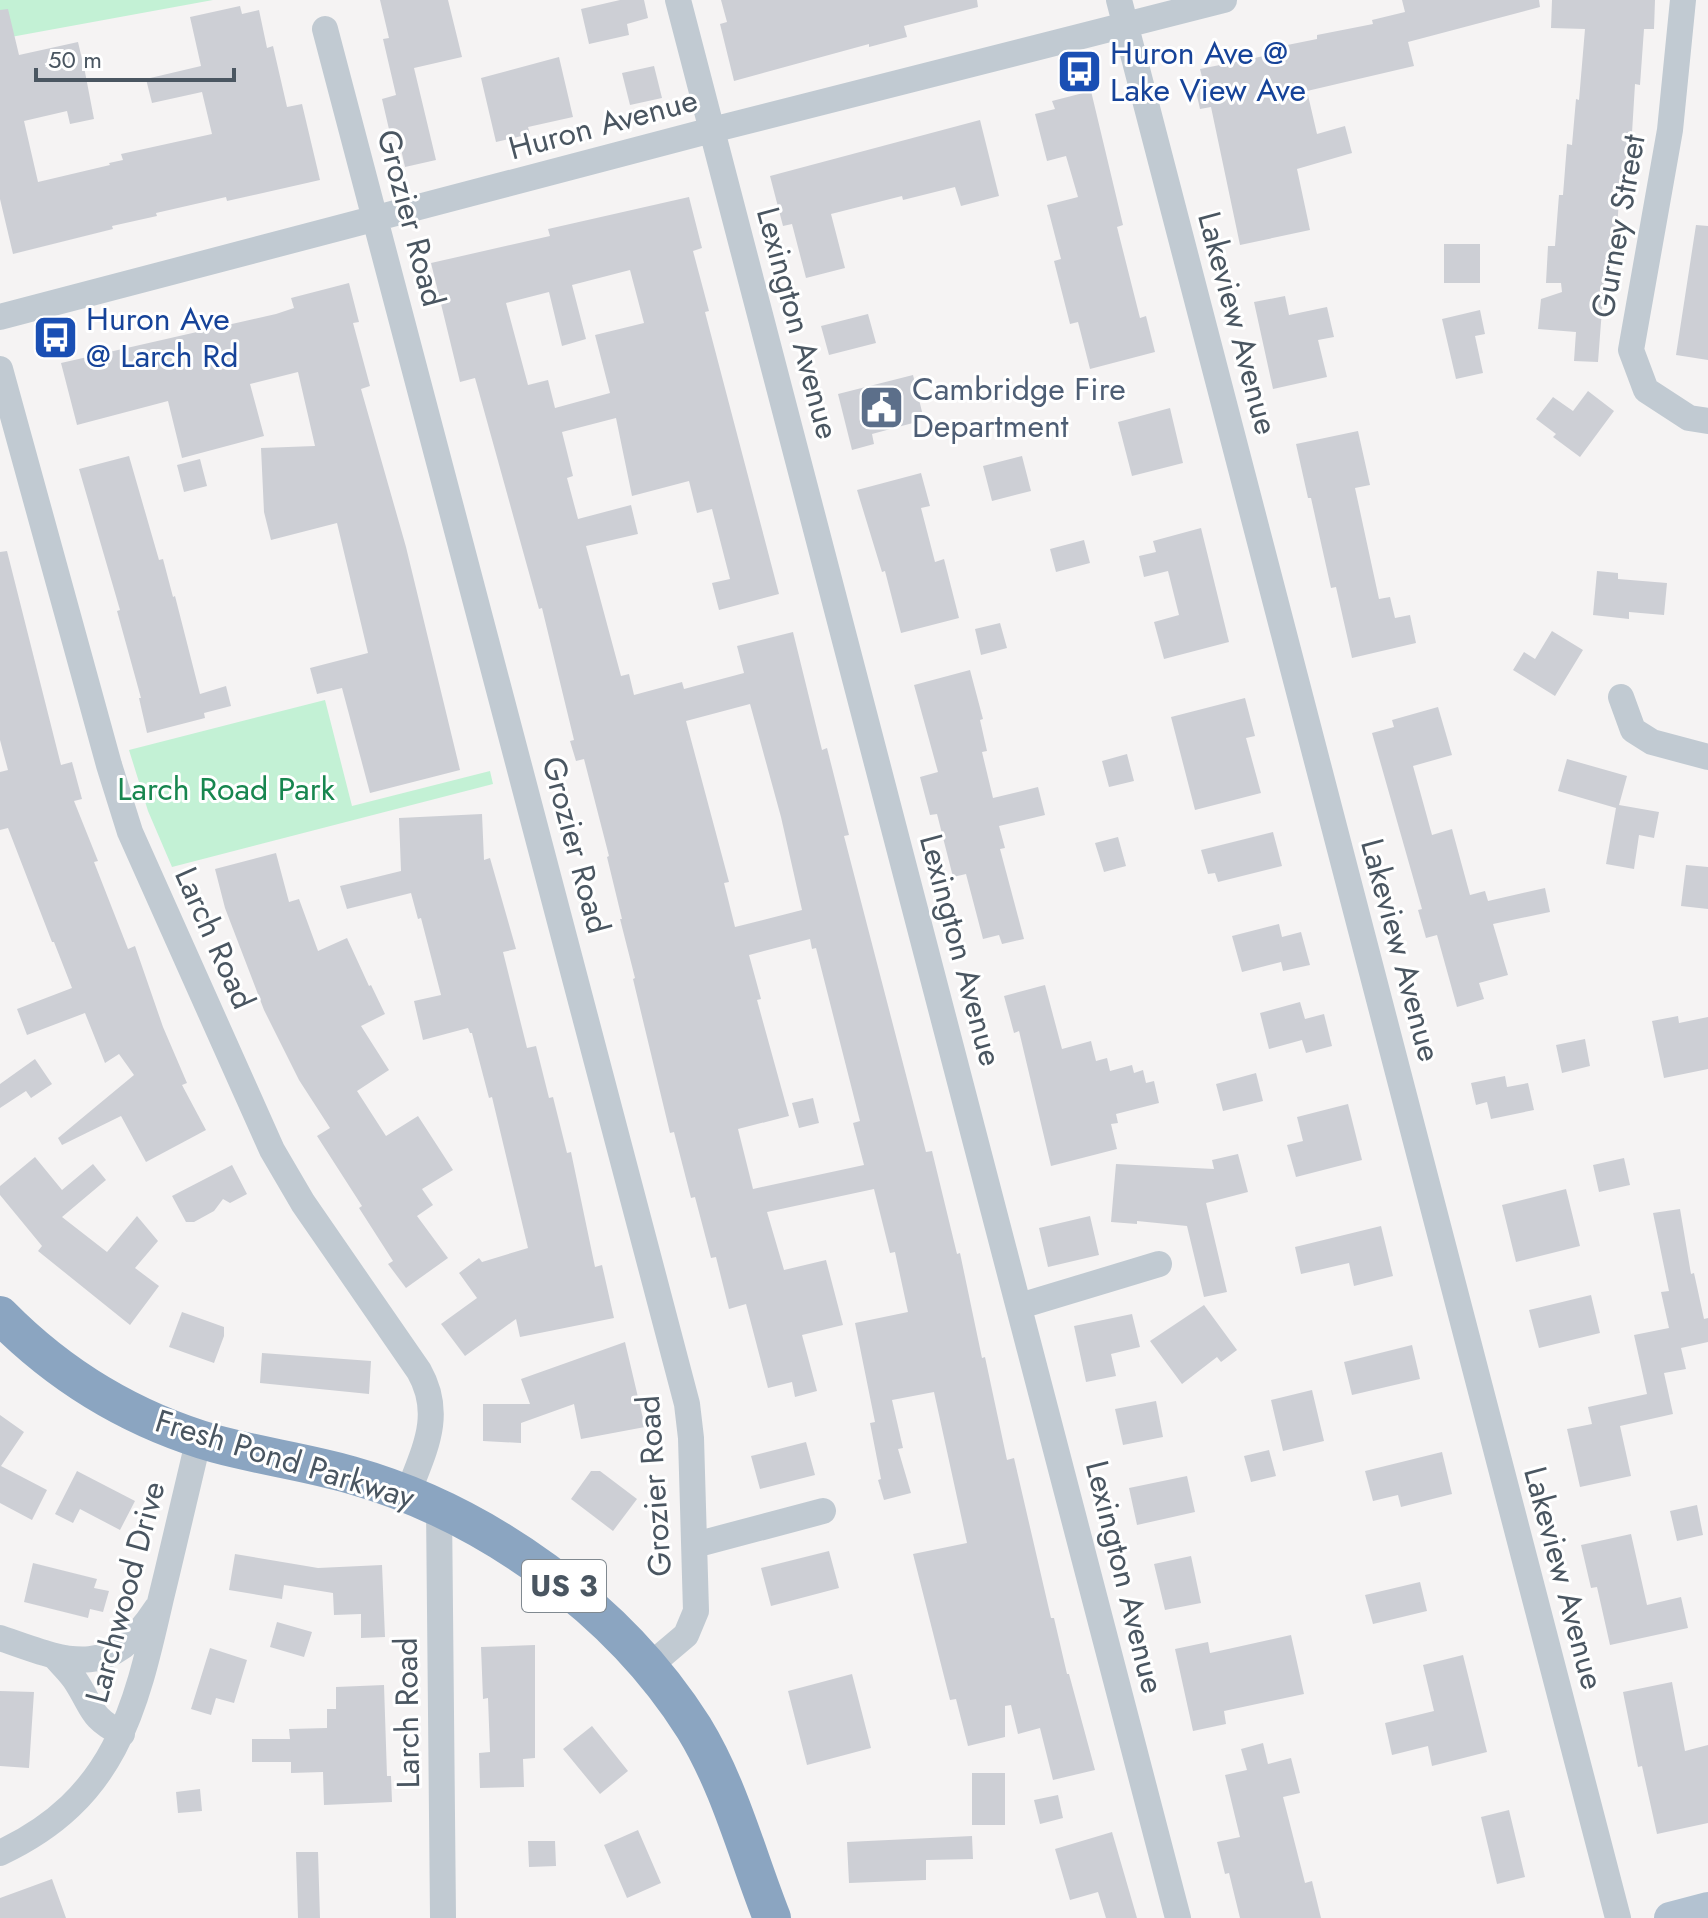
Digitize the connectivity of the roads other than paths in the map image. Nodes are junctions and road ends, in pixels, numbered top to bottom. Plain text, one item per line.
1 (678, 0) edge
2 (1224, 0) edge
3 (1683, 0) edge
4 (1122, 12) edge
5 (325, 29) dead end
6 (712, 130) junction
7 (376, 219) junction
8 (0, 317) edge
9 (0, 369) edge
10 (1708, 421) edge
11 (1621, 697) dead end
12 (1708, 757) edge
13 (1159, 1264) dead end
14 (1020, 1306) junction
15 (0, 1315) edge
16 (199, 1438) junction
17 (424, 1500) junction
18 (823, 1511) dead end
19 (695, 1545) junction
20 (160, 1603) junction
21 (0, 1638) edge
22 (56, 1658) junction
23 (647, 1668) junction
24 (122, 1734) junction
25 (0, 1853) edge
26 (1708, 1908) edge
27 (443, 1918) edge
28 (772, 1918) edge
29 (1178, 1918) edge
30 (1618, 1918) edge
31 (1670, 1918) edge

1 - 6 street, Lexington Avenue
2 - 4 street, Huron Avenue
3 - 10 street, Gurney Street
4 - 6 street, Huron Avenue
4 - 30 street, Lakeview Avenue
5 - 7 street, Grozier Road
6 - 7 street, Huron Avenue
6 - 14 street, Lexington Avenue
7 - 8 street, Huron Avenue
7 - 19 street, Grozier Road
9 - 17 street, Larch Road
11 - 12 street
13 - 14 street
14 - 29 street, Lexington Avenue
15 - 16 highway, Fresh Pond Parkway / US 3
16 - 17 highway, Fresh Pond Parkway / US 3
16 - 20 street, Larchwood Drive
17 - 23 highway, Fresh Pond Parkway / US 3
17 - 27 street, Larch Road
18 - 19 street
19 - 23 street, Grozier Road
20 - 22 street
20 - 24 street, Larchwood Drive
21 - 22 street
22 - 24 street
23 - 28 highway, Fresh Pond Parkway / US 3
24 - 25 street, Larchwood Drive
26 - 31 main road

